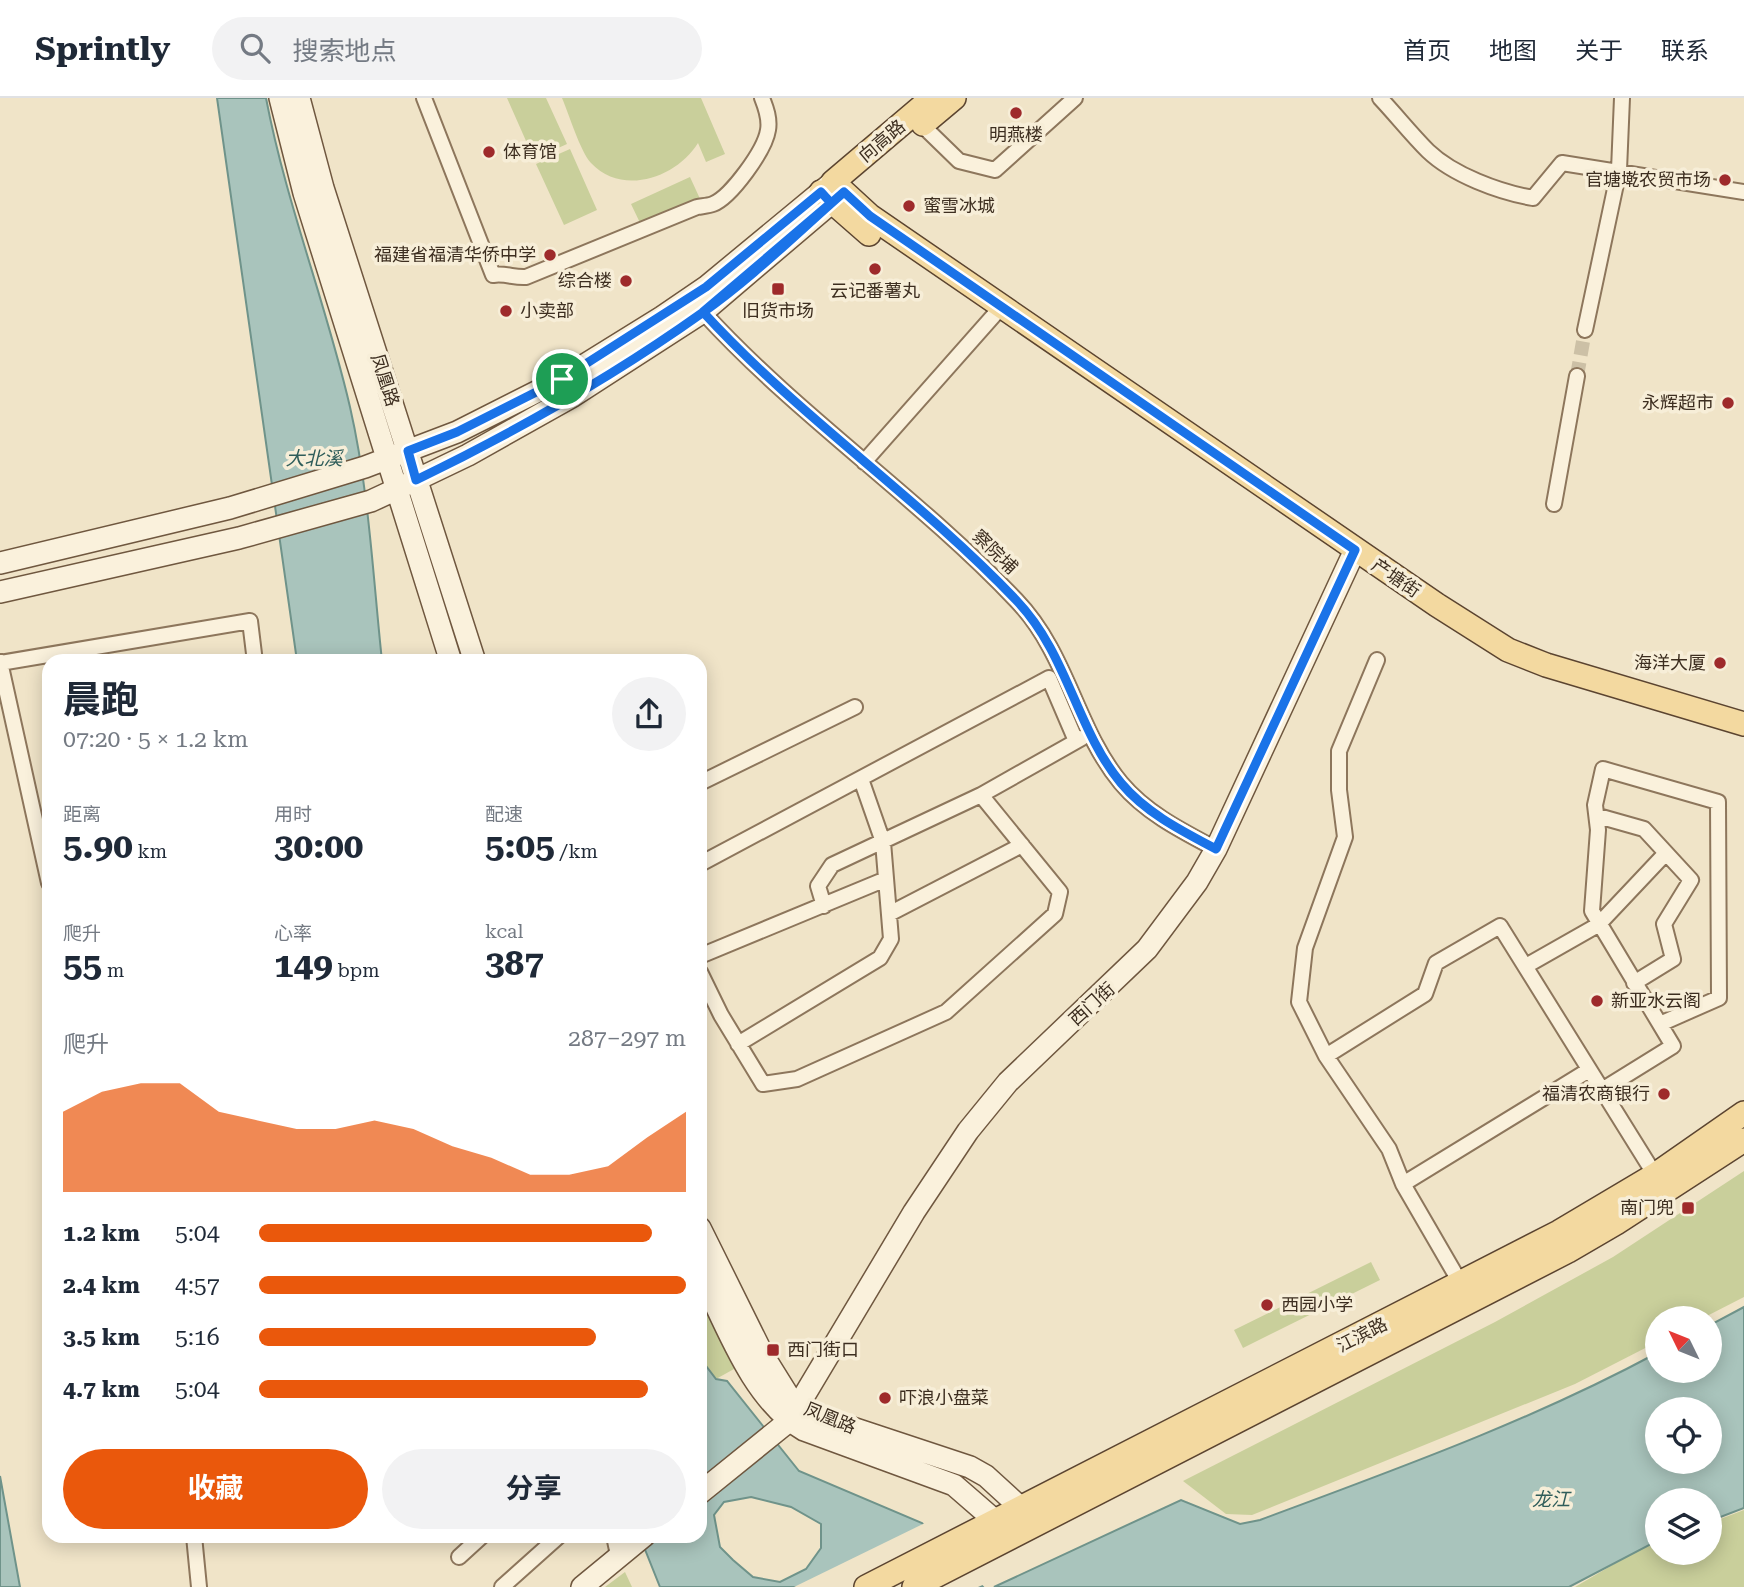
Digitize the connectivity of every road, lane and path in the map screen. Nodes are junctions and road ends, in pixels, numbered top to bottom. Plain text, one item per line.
1 (280, 98) edge
2 (299, 98) edge
3 (424, 98) edge
4 (762, 98) edge
5 (932, 98) edge
6 (954, 98) edge
7 (1075, 98) edge
8 (1380, 98) edge
9 (1622, 98) edge
10 (922, 125) junction
11 (1619, 170) junction
12 (832, 192) junction
13 (1744, 192) edge
14 (999, 310) junction
15 (703, 312) junction
16 (1585, 330) tunnel mouth
17 (1577, 376) tunnel mouth
18 (408, 451) junction
19 (388, 459) junction
20 (864, 462) junction
21 (416, 480) junction
22 (396, 488) junction
23 (1554, 504) dead end
24 (1353, 555) junction
25 (0, 563) edge
26 (0, 592) edge
27 (54, 654) edge
28 (254, 654) edge
29 (448, 654) edge
30 (472, 654) edge
31 (42, 656) edge
32 (1377, 660) dead end
33 (0, 663) edge
34 (855, 707) dead end
35 (1744, 724) edge
36 (1092, 732) junction
37 (1744, 738) edge
38 (1076, 741) junction
39 (861, 779) junction
40 (707, 780) edge
41 (981, 795) junction
42 (1598, 816) junction
43 (883, 842) junction
44 (1022, 845) junction
45 (1216, 849) junction
46 (42, 852) edge
47 (1665, 854) junction
48 (707, 860) edge
49 (886, 878) junction
50 (824, 906) junction
51 (889, 914) junction
52 (1598, 925) junction
53 (707, 953) edge
54 (1526, 966) junction
55 (1633, 983) junction
56 (707, 985) edge
57 (1661, 1024) junction
58 (738, 1044) junction
59 (1326, 1056) junction
60 (1589, 1070) junction
61 (1602, 1090) junction
62 (1744, 1114) edge
63 (1744, 1140) edge
64 (1655, 1175) junction
65 (1404, 1184) junction
66 (707, 1242) edge
67 (1461, 1283) junction
68 (707, 1285) edge
69 (790, 1419) junction
70 (707, 1487) edge
71 (1021, 1508) junction
72 (996, 1521) junction
73 (1039, 1524) junction
74 (1014, 1537) junction
75 (195, 1543) edge
76 (474, 1543) edge
77 (551, 1543) edge
78 (627, 1544) edge
79 (972, 1546) junction
80 (459, 1557) dead end
81 (199, 1587) edge
82 (502, 1587) edge
83 (582, 1587) edge
84 (866, 1587) edge
85 (914, 1587) edge

1 - 19 street, 凤凰路
2 - 18 street, 凤凰路
3 - 4 street
5 - 12 main road, 向高路
6 - 10 main road, 向高路
7 - 10 street
8 - 11 street
9 - 11 street
10 - 12 main road, 向高路
11 - 13 street
11 - 16 street
12 - 14 main road, 产塘街
12 - 15 street
12 - 18 street, 向高路
14 - 20 street
14 - 24 main road, 产塘街
15 - 20 street, 察院埔
15 - 21 street
17 - 23 street
18 - 19 street, 向高路
18 - 21 street, 凤凰路
19 - 22 street, 凤凰路
19 - 25 street, 向高路
20 - 36 street, 察院埔
21 - 22 street
21 - 30 street, 凤凰路
22 - 26 street
22 - 29 street, 凤凰路
24 - 35 main road, 产塘街
24 - 37 main road
24 - 45 street, 西门街
27 - 28 street
31 - 33 street
32 - 59 street
33 - 46 street
34 - 40 street
36 - 38 street
36 - 45 street, 察院埔
38 - 39 street
38 - 41 street
39 - 43 street
39 - 48 street
41 - 43 street
41 - 44 street
42 - 47 street
42 - 52 street
42 - 57 street
43 - 49 street
43 - 50 street
44 - 51 street
44 - 58 street
45 - 69 street, 西门街
47 - 52 street
47 - 55 street
49 - 50 street
49 - 51 street
50 - 53 street
51 - 58 street
52 - 54 street
52 - 55 street
54 - 59 street
54 - 60 street
55 - 57 street
56 - 58 street
57 - 61 street
59 - 65 street
60 - 61 street
60 - 65 street
61 - 64 street
62 - 64 main road, 江滨路
63 - 73 main road, 江滨路
64 - 67 main road, 江滨路
65 - 67 street
66 - 69 street, 凤凰路
67 - 71 main road, 江滨路
68 - 69 street, 凤凰路
69 - 70 street
69 - 71 street, 凤凰路
69 - 72 street, 凤凰路
71 - 72 main road, 江滨路
71 - 73 street, 凤凰路
72 - 74 street, 凤凰路
72 - 79 main road, 江滨路
73 - 74 main road, 江滨路
74 - 79 main road, 江滨路
75 - 81 street
76 - 80 street
77 - 82 street
78 - 83 street
79 - 84 main road
79 - 85 main road

